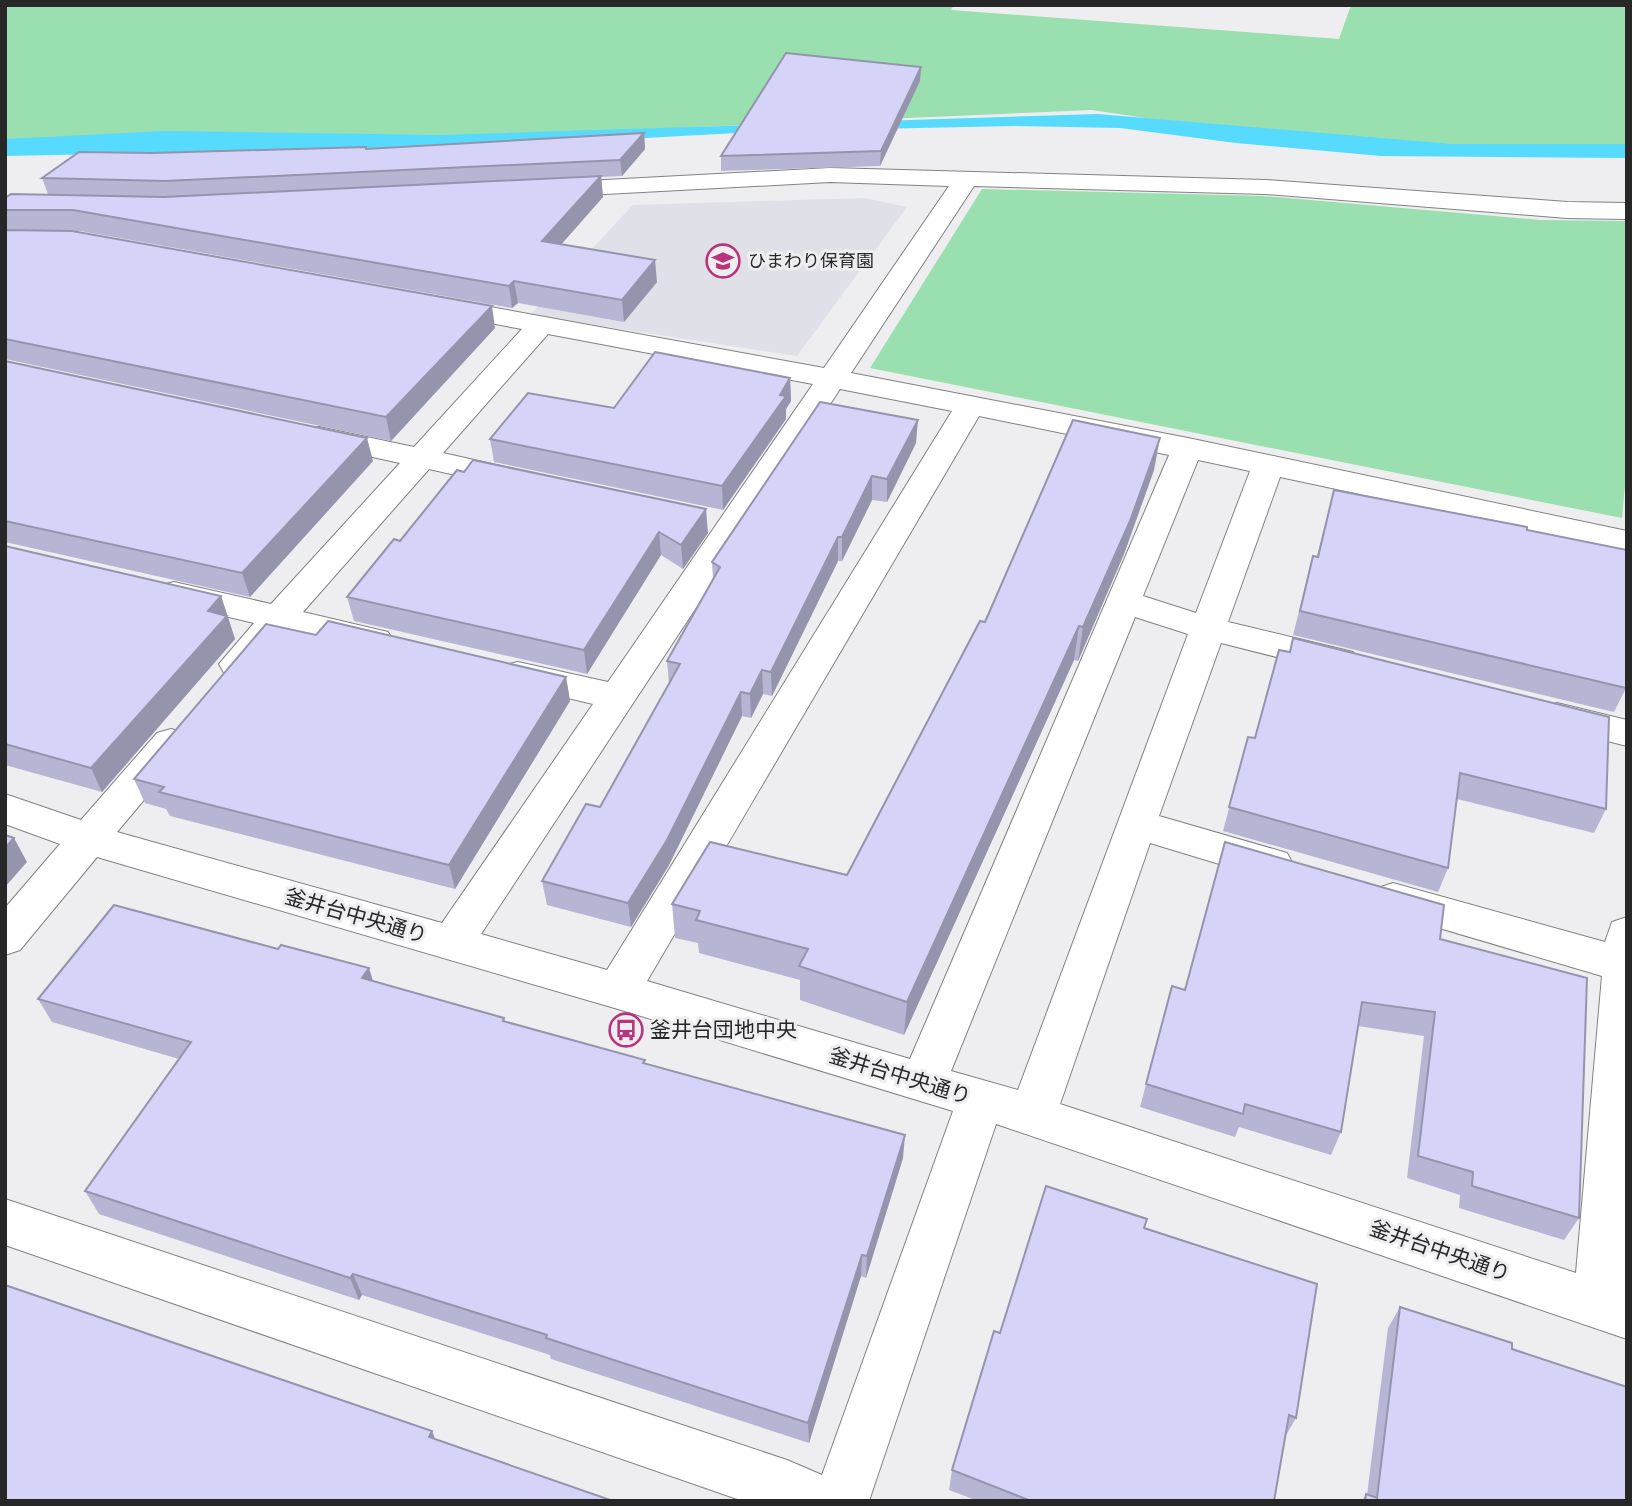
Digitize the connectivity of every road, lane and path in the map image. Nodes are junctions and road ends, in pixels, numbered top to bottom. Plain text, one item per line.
1 (967, 178) junction
2 (526, 192) edge
3 (1627, 211) edge
4 (419, 302) edge
5 (541, 324) junction
6 (832, 377) junction
7 (971, 405) junction
8 (287, 429) edge
9 (1188, 447) junction
10 (421, 458) junction
11 (1269, 464) junction
12 (542, 484) edge
13 (1627, 541) edge
14 (141, 586) edge
15 (1124, 602) junction
16 (277, 618) junction
17 (1210, 629) junction
18 (413, 649) edge
19 (481, 665) edge
20 (1371, 669) edge
21 (616, 697) junction
22 (1519, 706) edge
23 (1627, 733) edge
24 (5, 809) edge
25 (1136, 824) junction
26 (88, 839) junction
27 (1307, 874) edge
28 (1360, 889) edge
29 (5, 938) edge
30 (452, 943) junction
31 (1626, 955) edge
32 (618, 991) junction
33 (923, 1083) junction
34 (981, 1099) junction
35 (1032, 1115) junction
36 (5, 1222) edge
37 (1613, 1309) edge
38 (818, 1501) edge
39 (841, 1501) edge

1 - 2 street
1 - 3 street
1 - 6 street
4 - 5 street
5 - 6 street
5 - 10 street
6 - 7 street
6 - 21 street
7 - 9 street
7 - 32 street
8 - 10 street
9 - 11 street
9 - 15 street
10 - 12 street
10 - 16 street
11 - 13 street
11 - 17 street
14 - 16 street
15 - 17 street
15 - 33 street
16 - 18 street
16 - 26 street
17 - 20 street
17 - 25 street
19 - 21 street
21 - 30 street
22 - 23 street
24 - 26 street, 釜井台中央通り
25 - 27 street
25 - 35 street
26 - 29 street
26 - 30 street, 釜井台中央通り
28 - 31 street
30 - 32 street, 釜井台中央通り
31 - 37 street
32 - 33 street, 釜井台中央通り
33 - 34 street, 釜井台中央通り
34 - 35 street, 釜井台中央通り
34 - 39 street
35 - 37 street, 釜井台中央通り
36 - 38 street

